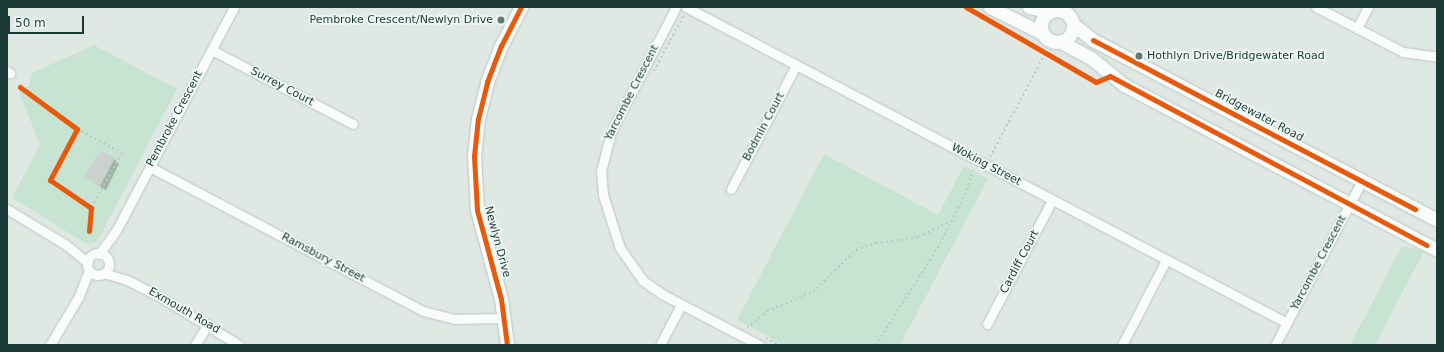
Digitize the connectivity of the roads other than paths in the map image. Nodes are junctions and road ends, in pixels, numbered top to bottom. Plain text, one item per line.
1 (234, 7) edge
2 (521, 7) edge
3 (676, 7) edge
4 (990, 7) edge
5 (1029, 7) edge
6 (1076, 7) edge
7 (1316, 7) edge
8 (1368, 7) edge
9 (687, 8) edge
10 (1056, 10) edge
11 (1072, 22) junction
12 (1357, 28) junction
13 (1042, 32) junction
14 (1061, 42) junction
15 (212, 50) junction
16 (1437, 57) edge
17 (796, 65) junction
18 (353, 124) dead end
19 (150, 167) junction
20 (1362, 181) junction
21 (731, 189) dead end
22 (1052, 200) junction
23 (1350, 204) junction
24 (7, 209) edge
25 (1437, 220) edge
26 (116, 232) junction
27 (1437, 250) edge
28 (1166, 260) junction
29 (108, 262) junction
30 (95, 265) junction
31 (127, 280) junction
32 (681, 305) junction
33 (504, 318) junction
34 (1287, 323) junction
35 (208, 324) junction
36 (987, 324) dead end
37 (50, 345) edge
38 (194, 345) edge
39 (239, 345) edge
40 (507, 345) edge
41 (660, 345) edge
42 (759, 345) edge
43 (1122, 345) edge
44 (1276, 345) edge

1 - 15 street, Pembroke Crescent
2 - 33 street, Newlyn Drive
3 - 32 street, Yarcombe Crescent
4 - 13 street
5 - 10 street
6 - 11 street
7 - 12 street
8 - 12 street
9 - 17 street, Woking Street
10 - 11 street
10 - 13 street
11 - 14 street
11 - 20 street, Bridgewater Road
12 - 16 street
13 - 14 street
14 - 23 street
15 - 18 street, Surrey Court
15 - 19 street, Pembroke Crescent
17 - 21 street, Bodmin Court
17 - 22 street, Woking Street
19 - 26 street, Pembroke Crescent
19 - 33 street, Ramsbury Street
20 - 23 street, Yarcombe Crescent
20 - 25 street, Bridgewater Road
22 - 28 street, Woking Street
22 - 36 street, Cardiff Court
23 - 27 street
23 - 34 street, Yarcombe Crescent
24 - 30 street, Exmouth Road
26 - 29 street, Pembroke Crescent
26 - 30 street, Pembroke Crescent
28 - 34 street, Woking Street
28 - 43 street
29 - 30 street, Exmouth Road
29 - 30 street, Pembroke Crescent
29 - 31 street, Exmouth Road
30 - 31 street, Exmouth Road
30 - 37 street
31 - 35 street, Exmouth Road
32 - 41 street
32 - 42 street, Yarcombe Crescent
33 - 40 street, Newlyn Drive
34 - 44 street, Yarcombe Crescent
35 - 38 street
35 - 39 street, Exmouth Road

